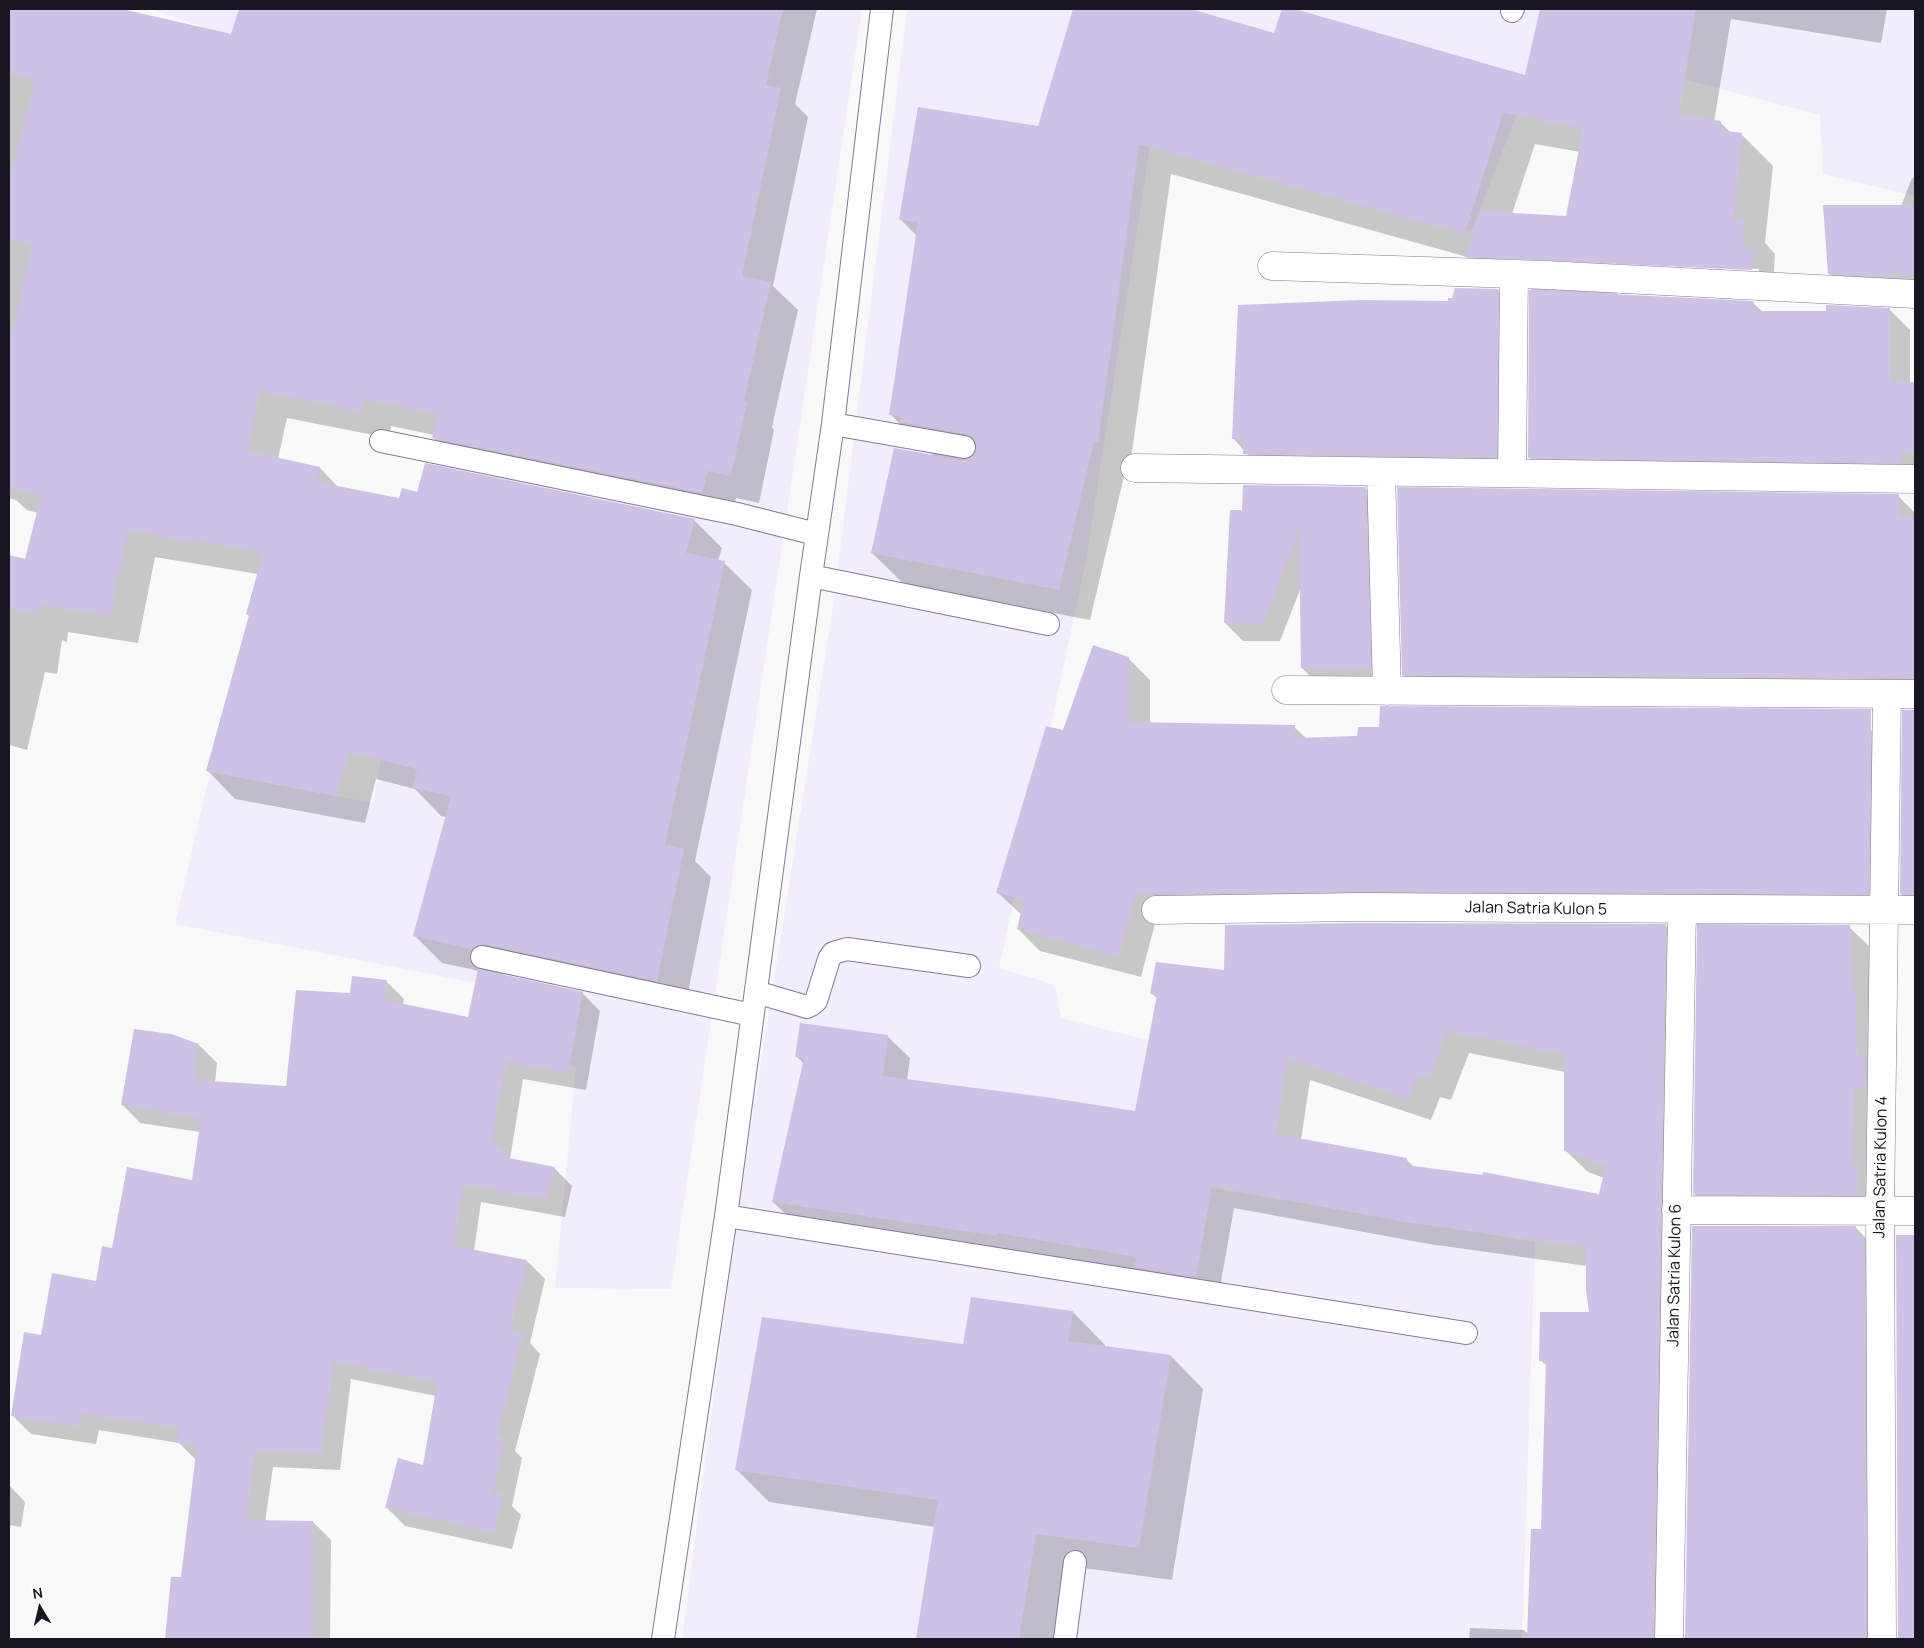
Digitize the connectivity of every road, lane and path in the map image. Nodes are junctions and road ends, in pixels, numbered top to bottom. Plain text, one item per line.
1 (882, 9) edge
2 (1272, 266) dead end
3 (1514, 274) junction
4 (1915, 294) edge
5 (833, 424) junction
6 (381, 441) dead end
7 (964, 447) dead end
8 (1135, 468) dead end
9 (1381, 472) junction
10 (1512, 473) junction
11 (1915, 478) edge
12 (816, 534) junction
13 (811, 576) junction
14 (1048, 624) dead end
15 (1286, 690) dead end
16 (1387, 691) junction
17 (1887, 694) junction
18 (1915, 694) edge
19 (1156, 910) dead end
20 (1682, 910) junction
21 (1885, 910) junction
22 (1915, 910) edge
23 (482, 956) dead end
24 (969, 966) dead end
25 (756, 992) junction
26 (752, 1015) junction
27 (1676, 1210) junction
28 (1880, 1210) junction
29 (1915, 1211) edge
30 (726, 1216) junction
31 (1466, 1333) dead end
32 (1075, 1562) dead end
33 (663, 1639) edge
34 (1065, 1639) edge
35 (1669, 1639) edge
36 (1882, 1639) edge

1 - 5 lane
2 - 3 street
3 - 4 street
3 - 10 street
5 - 7 lane
5 - 12 lane
6 - 12 lane
8 - 9 street
9 - 10 street
9 - 16 street
10 - 11 street
12 - 13 lane
13 - 14 lane
13 - 25 lane
15 - 16 street
16 - 17 street
17 - 18 street
17 - 21 street, Jalan Satria Kulon 4
19 - 20 street, Jalan Satria Kulon 5
20 - 21 street, Jalan Satria Kulon 5
20 - 27 street, Jalan Satria Kulon 6
21 - 22 street, Jalan Satria Kulon 5
21 - 28 street, Jalan Satria Kulon 4
23 - 26 lane
24 - 25 lane
25 - 26 lane
26 - 30 lane
27 - 28 street
27 - 35 street, Jalan Satria Kulon 6
28 - 29 street
28 - 36 street, Jalan Satria Kulon 4
30 - 31 lane
30 - 33 lane
32 - 34 lane

